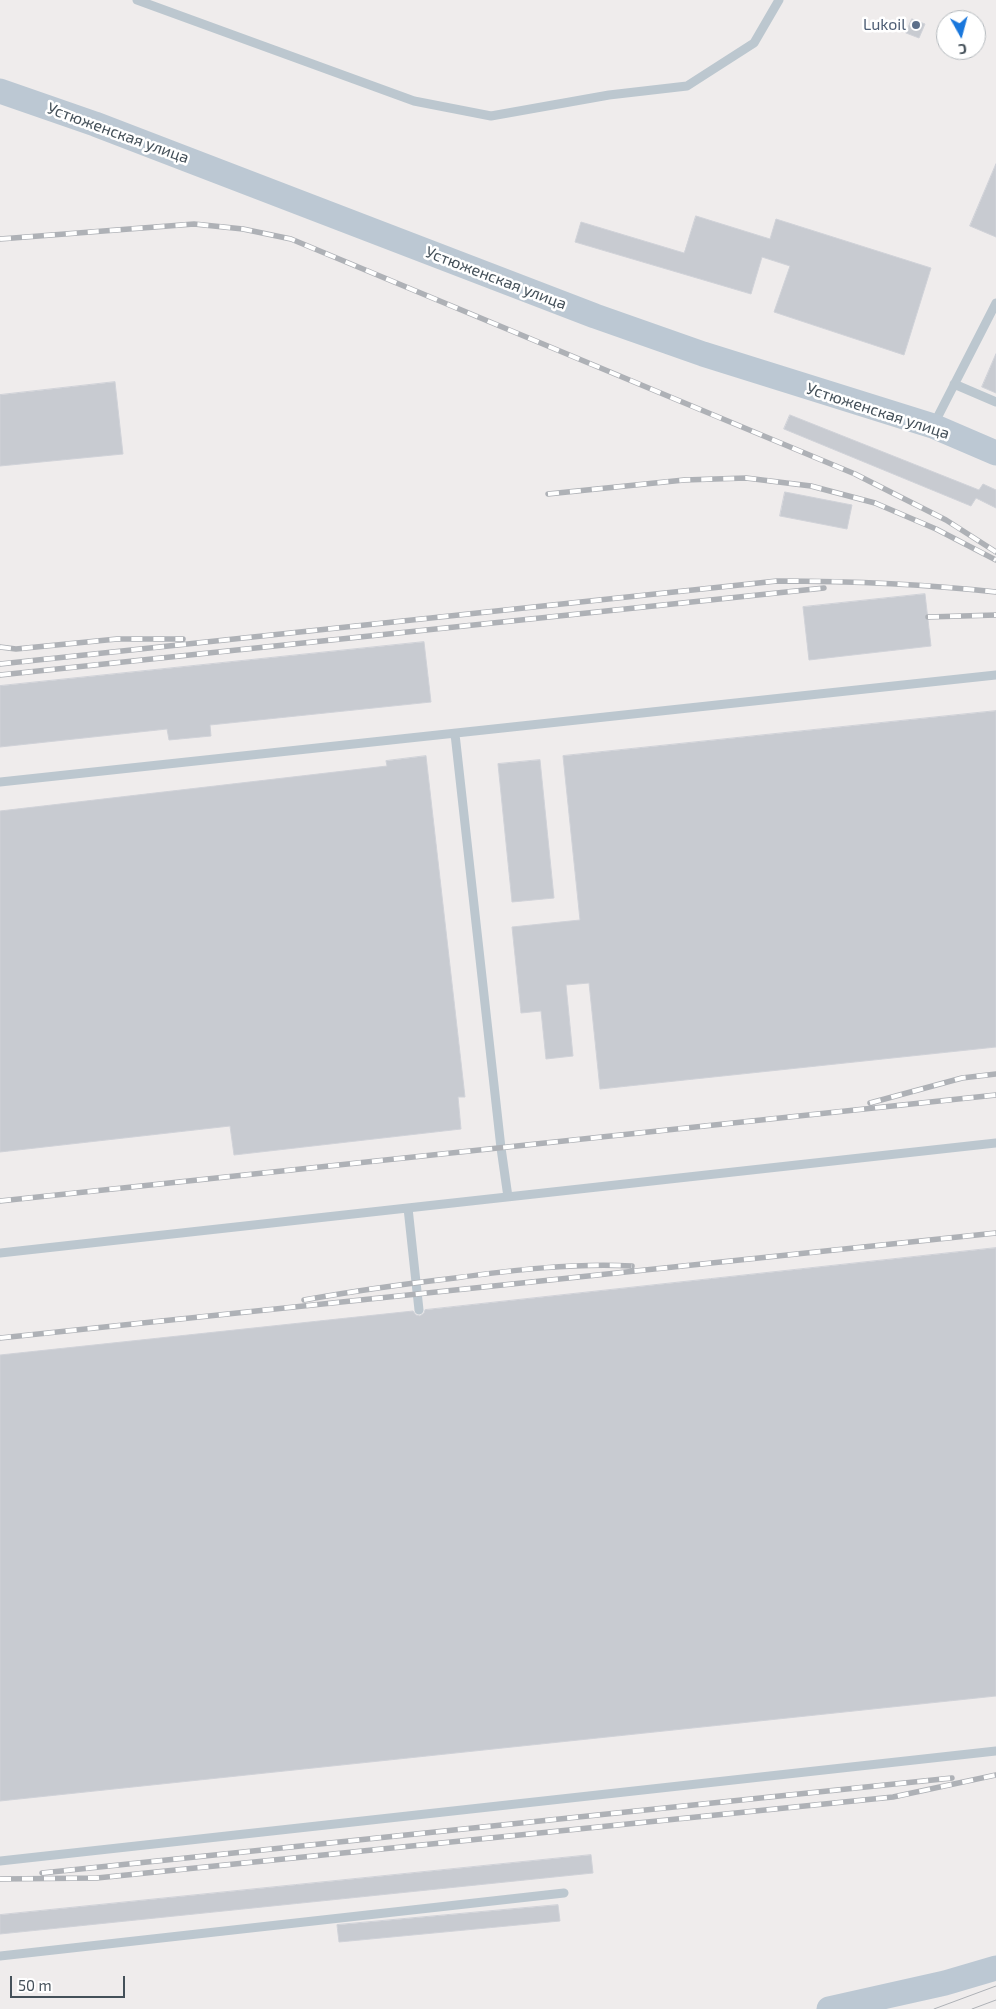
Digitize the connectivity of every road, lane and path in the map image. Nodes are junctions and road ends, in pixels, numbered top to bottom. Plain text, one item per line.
1 (137, 0) edge
2 (779, 0) edge
3 (0, 91) edge
4 (996, 303) edge
5 (954, 384) junction
6 (996, 402) edge
7 (933, 426) junction
8 (996, 453) edge
9 (996, 675) edge
10 (455, 734) junction
11 (0, 782) edge
12 (996, 1143) edge
13 (508, 1197) junction
14 (408, 1208) junction
15 (0, 1253) edge
16 (419, 1310) dead end
17 (996, 1751) edge
18 (0, 1861) edge
19 (564, 1893) dead end
20 (0, 1956) edge
21 (996, 1968) edge
22 (830, 2009) edge

1 - 2 lane
3 - 7 main road, Устюженская улица
4 - 5 lane
5 - 6 lane
5 - 7 lane
7 - 8 main road, Устюженская улица
9 - 10 lane
10 - 11 lane
10 - 13 lane
12 - 13 lane
13 - 14 lane
14 - 15 lane
14 - 16 lane
17 - 18 lane
19 - 20 lane
21 - 22 main road

